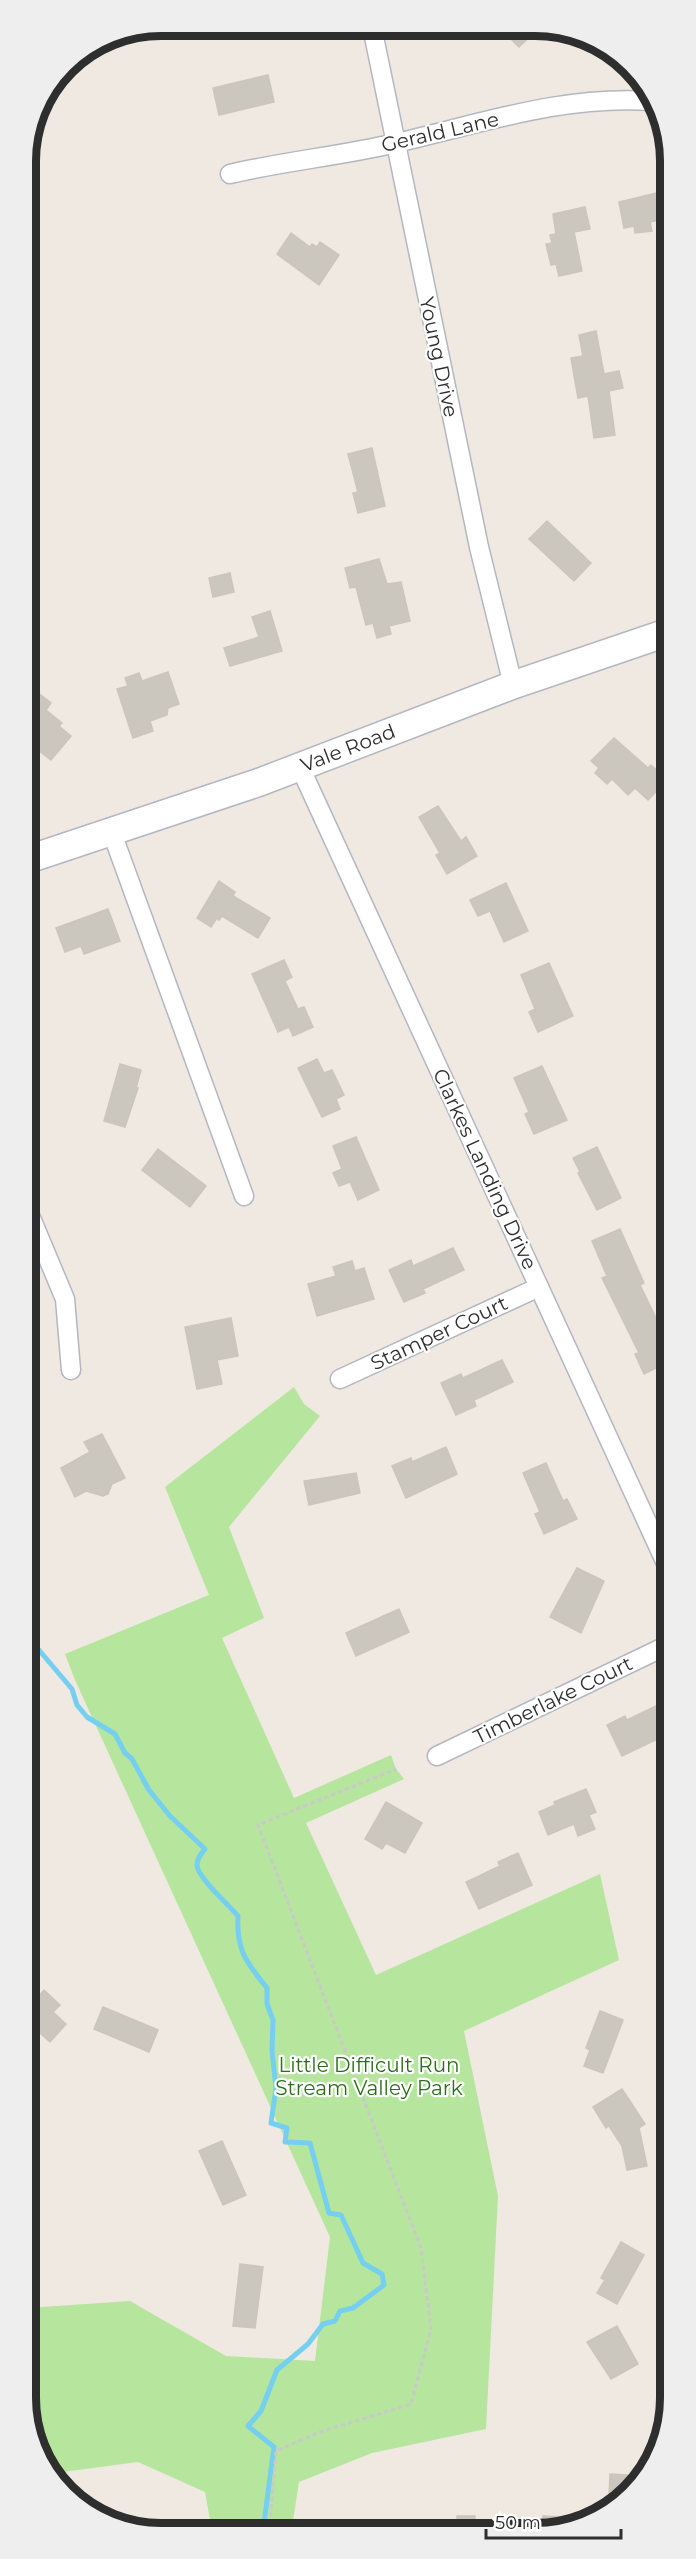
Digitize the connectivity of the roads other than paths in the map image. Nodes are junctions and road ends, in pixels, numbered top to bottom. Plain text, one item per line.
1 (374, 36) edge
2 (644, 101) edge
3 (395, 143) junction
4 (230, 174) dead end
5 (660, 635) edge
6 (513, 685) junction
7 (300, 767) junction
8 (112, 833) junction
9 (36, 857) edge
10 (244, 1196) dead end
11 (36, 1230) edge
12 (539, 1287) junction
13 (71, 1370) dead end
14 (340, 1379) dead end
15 (660, 1550) edge
16 (660, 1649) edge
17 (436, 1756) dead end

1 - 3 street, Young Drive
2 - 3 street, Gerald Lane
3 - 4 street, Gerald Lane
3 - 6 street, Young Drive
5 - 6 main road, Vale Road
6 - 7 main road, Vale Road
7 - 8 main road, Vale Road
7 - 12 street, Clarkes Landing Drive
8 - 9 main road, Vale Road
8 - 10 street
11 - 13 street
12 - 14 street, Stamper Court
12 - 15 street, Clarkes Landing Drive
16 - 17 street, Timberlake Court

